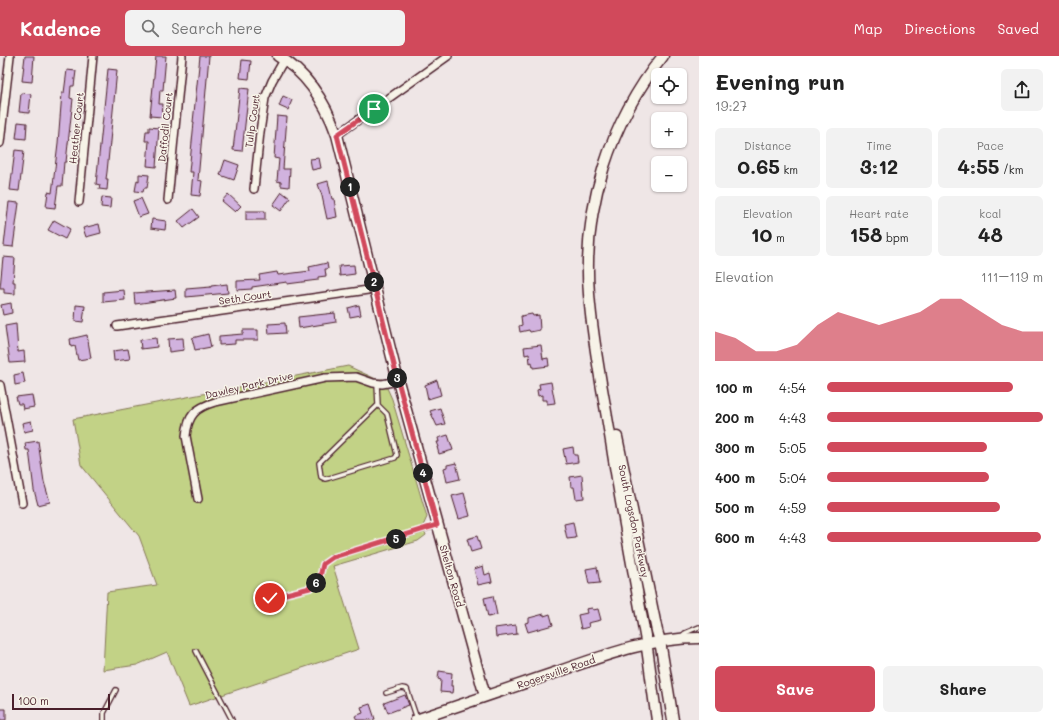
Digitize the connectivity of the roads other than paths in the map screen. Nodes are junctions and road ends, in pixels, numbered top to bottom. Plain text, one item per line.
1 (10, 56) edge
2 (93, 56) edge
3 (182, 56) edge
4 (448, 56) edge
5 (663, 56) edge
6 (281, 58) edge
7 (337, 135) junction
8 (0, 142) edge
9 (254, 189) dead end
10 (168, 200) dead end
11 (79, 202) dead end
12 (376, 289) junction
13 (592, 322) junction
14 (117, 326) dead end
15 (398, 381) junction
16 (377, 384) junction
17 (0, 385) edge
18 (378, 405) junction
19 (198, 499) dead end
20 (22, 503) dead end
21 (437, 525) junction
22 (270, 598) dead end
23 (699, 627) edge
24 (699, 638) edge
25 (680, 639) junction
26 (660, 641) junction
27 (646, 644) junction
28 (196, 651) dead end
29 (116, 690) dead end
30 (386, 693) dead end
31 (485, 696) junction
32 (104, 720) edge
33 (232, 720) edge
34 (417, 720) edge
35 (657, 720) edge
36 (673, 720) edge

1 - 8 street
2 - 11 street, Heather Court
3 - 10 street, Daffodil Court
4 - 7 street
5 - 13 main road, South Logsdon Parkway
6 - 7 main road, Shelton Road
6 - 9 street, Tulip Court
7 - 12 main road, Shelton Road
12 - 14 street, Seth Court
12 - 15 main road, Shelton Road
13 - 26 main road, South Logsdon Parkway
13 - 27 main road, South Logsdon Parkway
15 - 16 street, Dawley Park Drive
15 - 21 main road, Shelton Road
16 - 18 lane
16 - 19 street, Dawley Park Drive
17 - 20 street
18 - 18 lane
21 - 22 lane
21 - 31 main road, Shelton Road
23 - 25 lane
24 - 25 main road, Rogersville Road
25 - 26 main road, Rogersville Road
26 - 27 main road, Rogersville Road
26 - 36 main road, South Logsdon Parkway
27 - 31 main road, Rogersville Road
27 - 35 main road, South Logsdon Parkway
28 - 33 lane
29 - 32 lane
30 - 34 lane
31 - 34 main road, Rogersville Road

